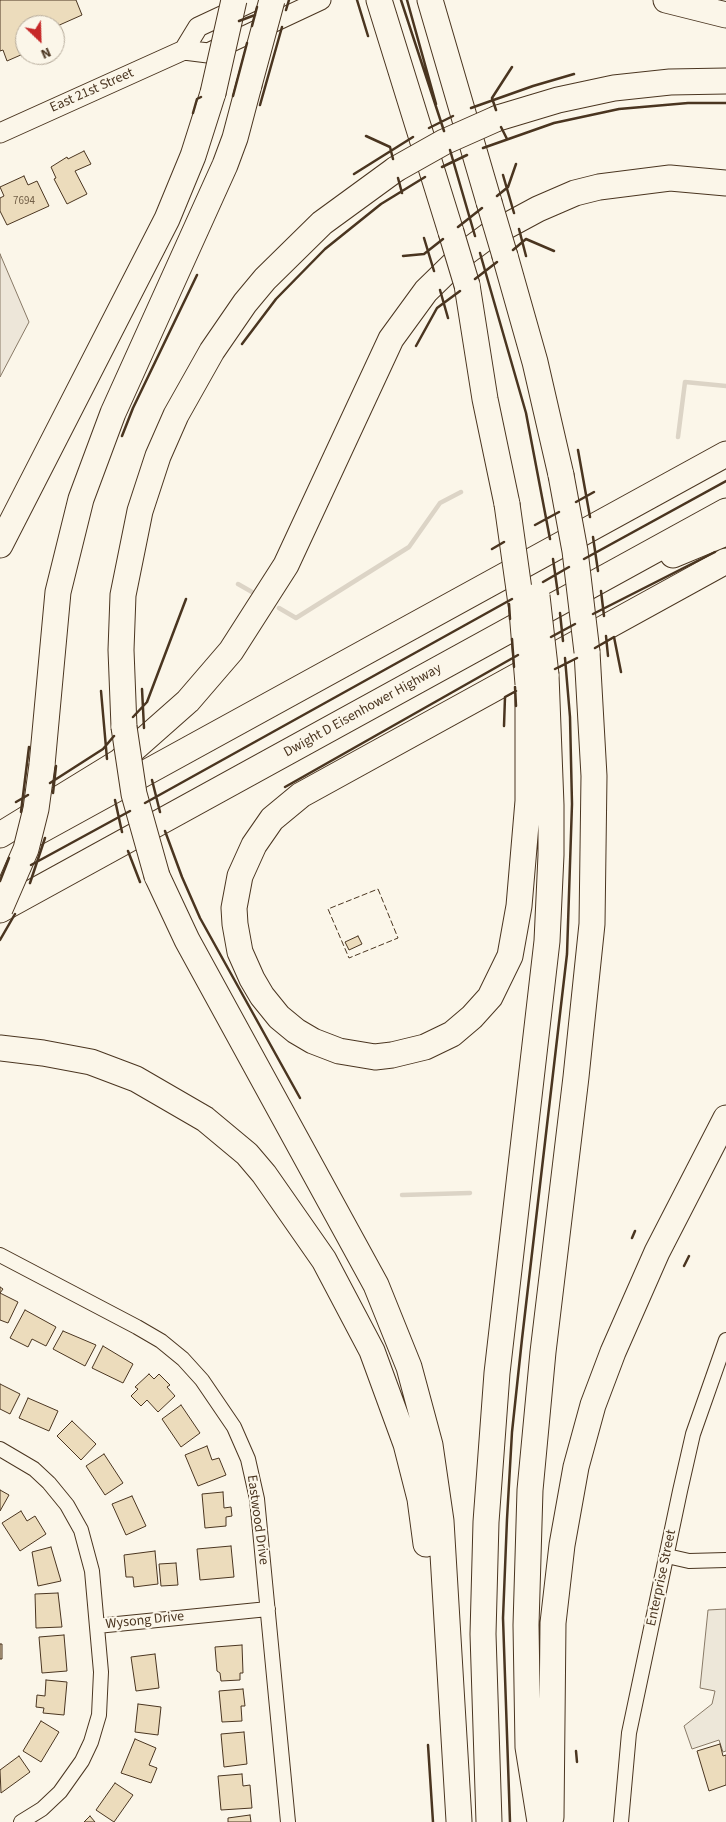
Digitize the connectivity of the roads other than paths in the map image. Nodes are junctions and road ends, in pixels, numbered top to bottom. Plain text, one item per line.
1 (234, 0) edge
2 (256, 0) edge
3 (272, 0) edge
4 (321, 0) edge
5 (430, 0) edge
6 (666, 0) edge
7 (382, 8) edge
8 (726, 15) edge
9 (184, 50) junction
10 (726, 81) edge
11 (0, 133) edge
12 (726, 183) edge
13 (726, 454) edge
14 (726, 511) edge
15 (726, 533) edge
16 (0, 545) edge
17 (726, 561) edge
18 (598, 582) junction
19 (537, 680) junction
20 (0, 836) edge
21 (0, 852) edge
22 (0, 909) edge
23 (0, 1048) edge
24 (726, 1118) edge
25 (726, 1133) edge
26 (706, 1160) junction
27 (0, 1255) edge
28 (726, 1340) edge
29 (0, 1449) edge
30 (667, 1556) junction
31 (726, 1560) edge
32 (268, 1609) junction
33 (97, 1626) junction
34 (459, 1821) edge
35 (21, 1822) edge
36 (288, 1822) edge
37 (489, 1822) edge
38 (540, 1822) edge
39 (550, 1822) edge
40 (621, 1822) edge

1 - 16 highway, bridge
2 - 9 main road
3 - 22 highway, bridge
4 - 9 main road
5 - 38 highway, bridge
6 - 8 highway
7 - 19 highway, bridge
9 - 11 main road, East 21st Street
10 - 34 highway, bridge
12 - 20 highway
13 - 21 highway
14 - 18 highway, Dwight D Eisenhower Highway
15 - 18 highway
17 - 19 highway
18 - 22 highway, Dwight D Eisenhower Highway
19 - 37 highway
23 - 34 highway
24 - 26 highway
25 - 26 highway
26 - 39 highway
27 - 32 street, Eastwood Drive
28 - 30 street, Enterprise Street
29 - 33 street
30 - 31 street
30 - 40 street, Enterprise Street
32 - 33 street, Wysong Drive
32 - 36 street, Eastwood Drive
33 - 35 street, Wysong Drive

